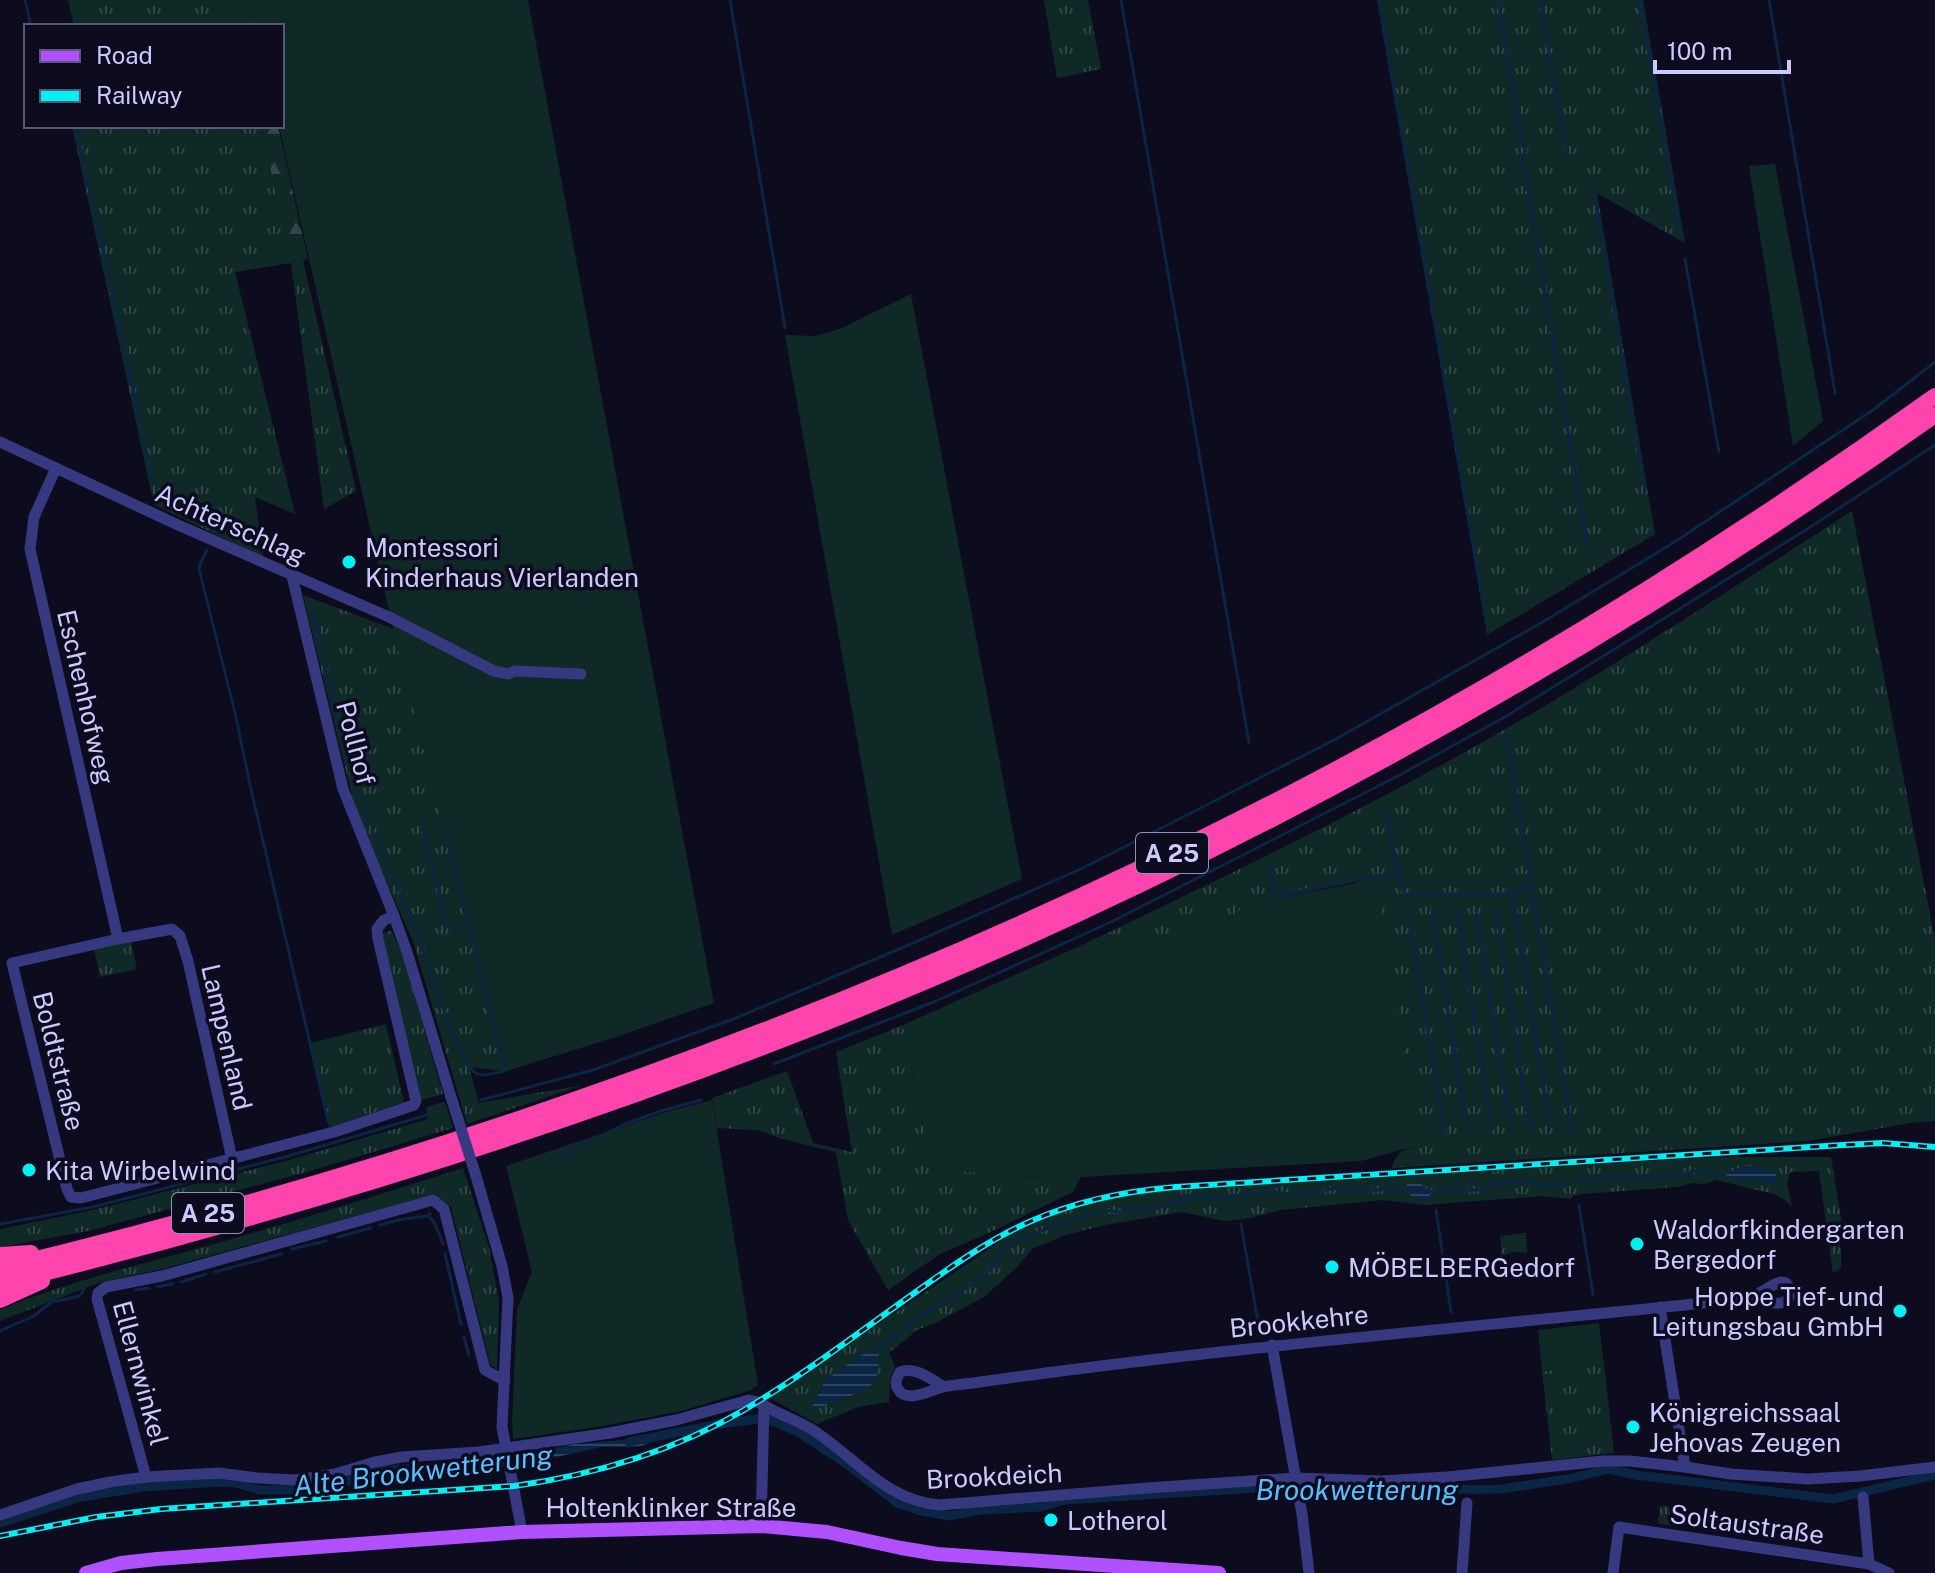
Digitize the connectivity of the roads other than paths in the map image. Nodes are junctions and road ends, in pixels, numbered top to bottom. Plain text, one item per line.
1 (1935, 396) edge
2 (1935, 415) edge
3 (0, 442) edge
4 (56, 468) junction
5 (292, 576) junction
6 (581, 674) dead end
7 (394, 916) junction
8 (118, 939) junction
9 (232, 1159) junction
10 (0, 1255) edge
11 (75, 1258) junction
12 (0, 1268) edge
13 (0, 1284) edge
14 (1751, 1298) dead end
15 (0, 1300) edge
16 (1660, 1307) junction
17 (1272, 1345) junction
18 (505, 1381) junction
19 (944, 1387) dead end
20 (765, 1416) junction
21 (505, 1449) junction
22 (1685, 1467) junction
23 (1935, 1467) edge
24 (146, 1477) junction
25 (1297, 1484) junction
26 (1863, 1497) dead end
27 (1467, 1503) dead end
28 (0, 1515) edge
29 (761, 1526) junction
30 (522, 1532) junction
31 (1869, 1564) junction
32 (86, 1573) edge
33 (1219, 1573) edge
34 (1309, 1573) edge
35 (1462, 1573) edge
36 (1613, 1573) edge
37 (1889, 1573) edge

1 - 11 highway, A 25
2 - 11 highway, A 25
3 - 4 street, Achterschlag
4 - 5 street, Achterschlag
4 - 8 street, Eschenhofweg
5 - 6 street, Achterschlag
5 - 7 street, Pollhof
7 - 9 street, Boldtstraße
7 - 18 street, Pollhof, bridge
8 - 9 street, Lampenland
8 - 9 street, Boldtstraße
10 - 11 highway
11 - 12 highway, A 25
11 - 13 highway, A 25
11 - 15 highway
14 - 16 street, Brookkehre
16 - 17 street, Brookkehre
16 - 22 street
17 - 19 street, Brookkehre
17 - 25 street
18 - 21 street
18 - 24 street, Ellernwinkel
20 - 21 street, Brookdeich
20 - 25 street, Brookdeich
20 - 29 street
21 - 24 street, Brookdeich
21 - 30 street
22 - 23 street, Brookdeich
22 - 25 street, Brookdeich
24 - 28 street, Brookdeich
25 - 34 street
26 - 31 street, Soltaustraße
27 - 35 street
29 - 30 main road, Holtenklinker Straße
29 - 33 main road, Holtenklinker Straße
30 - 32 main road, Holtenklinker Straße
31 - 36 street, Soltaustraße
31 - 37 street, Soltaustraße

